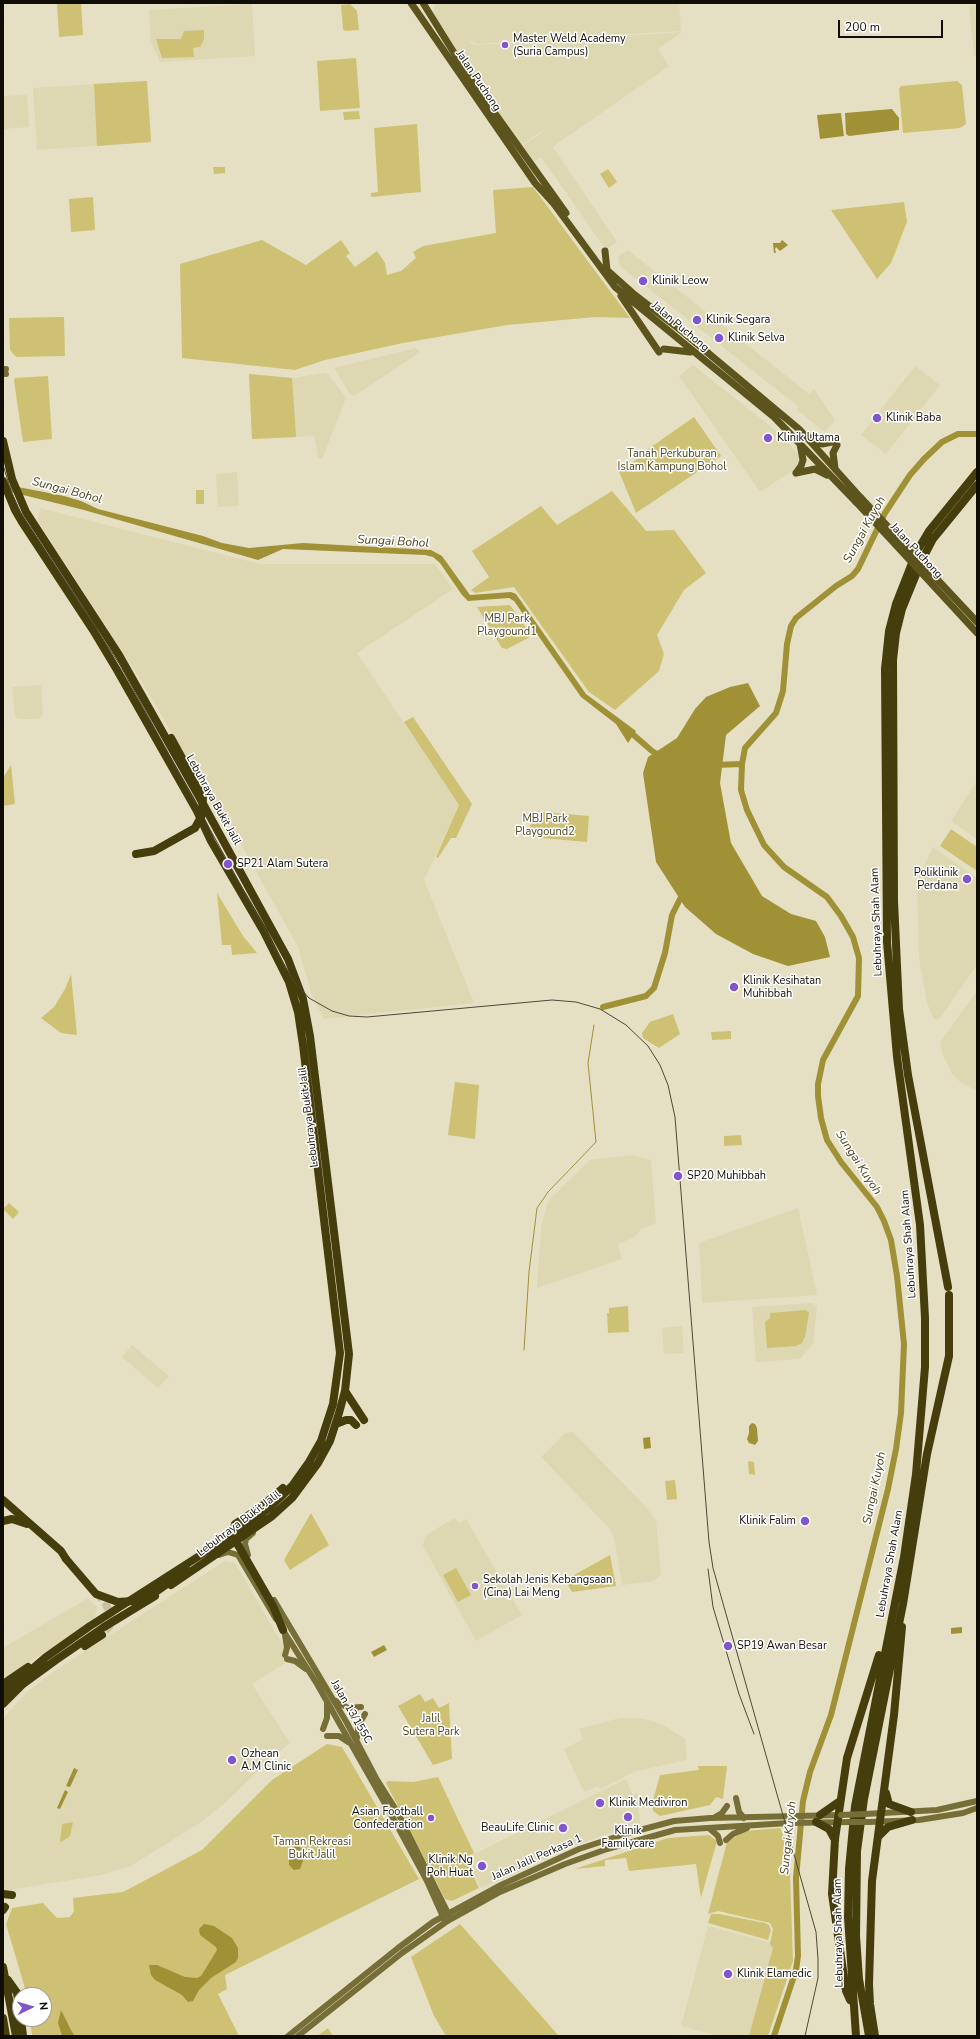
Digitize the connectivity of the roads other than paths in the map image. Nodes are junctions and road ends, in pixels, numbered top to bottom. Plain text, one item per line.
1 (411, 3) edge
2 (418, 3) edge
3 (423, 3) edge
4 (428, 3) edge
5 (431, 16) junction
6 (426, 23) junction
7 (605, 251) dead end
8 (607, 270) junction
9 (616, 279) junction
10 (615, 287) junction
11 (678, 340) junction
12 (692, 352) junction
13 (718, 361) junction
14 (800, 430) junction
15 (3, 441) edge
16 (800, 444) junction
17 (836, 469) junction
18 (977, 472) edge
19 (832, 478) junction
20 (3, 481) edge
21 (977, 484) edge
22 (859, 500) junction
23 (977, 622) edge
24 (977, 633) edge
25 (156, 721) junction
26 (136, 854) dead end
27 (345, 1391) junction
28 (364, 1420) dead end
29 (336, 1424) junction
30 (356, 1425) dead end
31 (302, 1474) junction
32 (3, 1500) edge
33 (3, 1521) edge
34 (264, 1522) junction
35 (35, 1528) junction
36 (238, 1542) junction
37 (215, 1556) junction
38 (895, 1602) junction
39 (903, 1604) junction
40 (283, 1630) junction
41 (102, 1635) tunnel mouth
42 (46, 1656) junction
43 (309, 1671) junction
44 (3, 1684) edge
45 (23, 1684) junction
46 (330, 1693) junction
47 (3, 1694) edge
48 (326, 1701) junction
49 (3, 1704) edge
50 (361, 1707) dead end
51 (365, 1714) dead end
52 (323, 1729) dead end
53 (327, 1736) dead end
54 (354, 1742) junction
55 (365, 1756) junction
56 (363, 1766) junction
57 (886, 1768) junction
58 (736, 1798) dead end
59 (840, 1801) junction
60 (977, 1801) edge
61 (727, 1806) dead end
62 (977, 1808) edge
63 (912, 1816) junction
64 (710, 1818) junction
65 (744, 1818) junction
66 (839, 1818) junction
67 (879, 1818) junction
68 (815, 1819) junction
69 (789, 1820) junction
70 (752, 1826) junction
71 (710, 1829) junction
72 (877, 1838) junction
73 (835, 1840) junction
74 (579, 1849) junction
75 (582, 1859) junction
76 (423, 1866) junction
77 (3, 1894) edge
78 (12, 1895) dead end
79 (441, 1905) junction
80 (460, 1906) junction
81 (447, 1918) junction
82 (434, 1922) junction
83 (3, 1967) edge
84 (4, 1985) edge
85 (852, 2004) junction
86 (3, 2019) edge
87 (6, 2036) edge
88 (12, 2036) edge
89 (16, 2036) edge
90 (288, 2036) edge
91 (298, 2036) edge
92 (856, 2036) edge
93 (869, 2036) edge
94 (875, 2036) edge

1 - 6 main road, Jalan Puchong
2 - 6 main road
3 - 5 main road, Jalan Puchong
4 - 5 main road
5 - 8 main road, Jalan Puchong
6 - 10 main road, Jalan Puchong
7 - 8 main road
8 - 9 main road, Jalan Puchong
9 - 11 main road
9 - 13 main road, Jalan Puchong
10 - 11 main road, Jalan Puchong
10 - 12 main road
11 - 12 main road, Jalan Puchong
11 - 13 main road
12 - 16 main road, Jalan Puchong
13 - 14 main road, Jalan Puchong
14 - 17 main road, Jalan Puchong
14 - 17 main road
15 - 25 highway, Lebuhraya Bukit Jalil
16 - 19 main road, Jalan Puchong
16 - 19 main road
17 - 22 main road, Jalan Puchong
18 - 38 highway, Lebuhraya Shah Alam
19 - 22 main road, Jalan Puchong
20 - 31 highway, Lebuhraya Bukit Jalil
21 - 39 highway, Lebuhraya Shah Alam
22 - 23 main road, Jalan Puchong, bridge
22 - 24 main road, Jalan Puchong, bridge
25 - 26 highway, bridge
25 - 27 highway, Lebuhraya Bukit Jalil
27 - 28 highway
27 - 29 highway, Lebuhraya Bukit Jalil
29 - 30 highway
29 - 34 highway, Lebuhraya Bukit Jalil
31 - 36 highway, bridge
31 - 42 highway, Lebuhraya Bukit Jalil
32 - 35 highway
33 - 35 highway
34 - 36 highway, Lebuhraya Bukit Jalil
34 - 46 main road, Jalan 13/155C
35 - 36 highway, bridge
36 - 37 highway, Lebuhraya Bukit Jalil
36 - 40 highway
37 - 40 main road, Jalan 13/155C
37 - 45 highway, Lebuhraya Bukit Jalil
38 - 59 highway
38 - 85 highway, Lebuhraya Shah Alam
39 - 57 highway
39 - 93 highway, Lebuhraya Shah Alam
40 - 43 main road, Jalan 13/155C
40 - 43 main road
41 - 45 highway
42 - 44 highway
42 - 47 highway, Lebuhraya Bukit Jalil
43 - 48 main road, Jalan 13/155C
45 - 49 highway, Lebuhraya Bukit Jalil
46 - 50 main road
46 - 54 main road, Jalan 13/155C
48 - 52 main road
48 - 54 main road, Jalan 13/155C
51 - 54 main road
53 - 54 main road
54 - 55 main road, Jalan 13/155C
54 - 56 main road, Jalan 13/155C
55 - 56 main road
55 - 76 main road, Jalan 13/155C
56 - 76 main road, Jalan 13/155C
57 - 63 highway
57 - 67 highway
58 - 65 main road
59 - 66 highway
59 - 68 highway
60 - 63 main road
61 - 64 main road
62 - 63 main road
63 - 67 main road, Jalan Jalil Perkasa 1
63 - 72 highway
64 - 65 main road, Jalan Jalil Perkasa 1
64 - 74 main road, Jalan Jalil Perkasa 1
65 - 69 main road, Jalan Jalil Perkasa 1
66 - 67 main road, Jalan Jalil Perkasa 1, bridge
66 - 68 main road, Jalan Jalil Perkasa 1
66 - 73 highway
67 - 72 highway
68 - 69 main road, Jalan Jalil Perkasa 1
68 - 73 highway
69 - 70 main road, Jalan Jalil Perkasa 1
70 - 71 main road, Jalan Jalil Perkasa 1
70 - 71 main road
71 - 75 main road, Jalan Jalil Perkasa 1
72 - 94 highway
73 - 85 highway
74 - 75 main road
74 - 80 main road, Jalan Jalil Perkasa 1
75 - 81 main road, Jalan Jalil Perkasa 1
76 - 79 main road, Jalan 13/155C
77 - 78 highway
79 - 80 main road
79 - 81 main road, Jalan 13/155C
79 - 82 main road
80 - 81 main road, Jalan Jalil Perkasa 1
81 - 82 main road, Jalan Jalil Perkasa 1
81 - 91 main road, Jalan Jalil Perkasa 1
82 - 90 main road, Jalan Jalil Perkasa 1
83 - 84 highway
84 - 88 highway
84 - 89 highway
85 - 92 highway, Lebuhraya Shah Alam
86 - 87 highway

